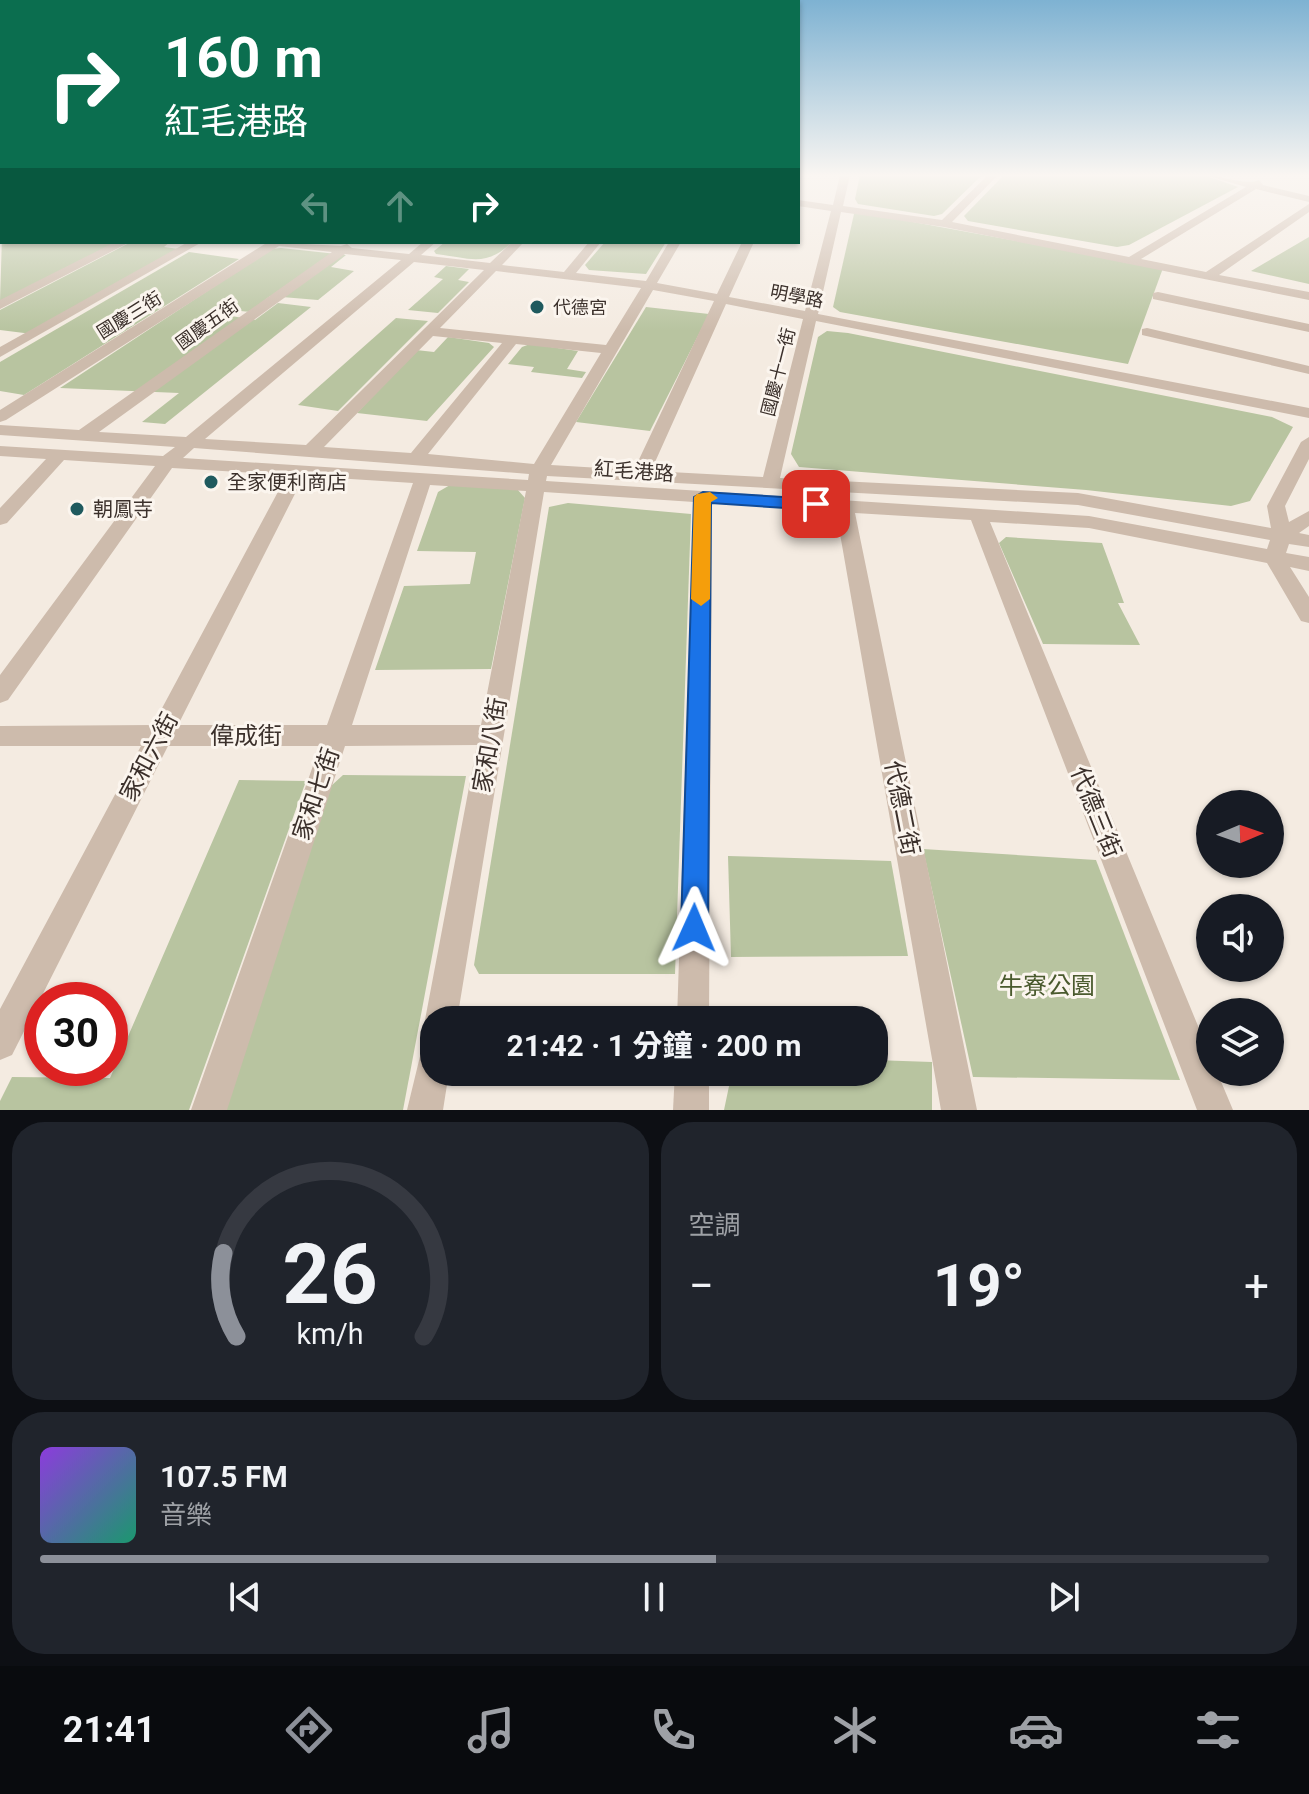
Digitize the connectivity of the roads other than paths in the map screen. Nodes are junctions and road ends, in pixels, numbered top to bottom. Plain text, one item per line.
1 (832, 227) edge
2 (959, 227) edge
3 (1186, 227) edge
4 (1280, 227) edge
5 (120, 244) edge
6 (192, 244) edge
7 (273, 244) edge
8 (312, 244) edge
9 (428, 244) edge
10 (516, 244) edge
11 (593, 244) edge
12 (674, 244) edge
13 (747, 244) edge
14 (348, 246) edge
15 (412, 258) junction
16 (1133, 259) junction
17 (493, 267) junction
18 (1210, 275) junction
19 (567, 276) junction
20 (649, 285) junction
21 (1158, 296) dead end
22 (1309, 296) edge
23 (722, 299) junction
24 (0, 305) edge
25 (810, 317) junction
26 (1309, 328) edge
27 (429, 331) junction
28 (1147, 332) dead end
29 (512, 340) junction
30 (611, 350) junction
31 (0, 353) edge
32 (1309, 370) edge
33 (1309, 413) edge
34 (0, 417) edge
35 (0, 430) edge
36 (82, 436) junction
37 (1309, 442) edge
38 (188, 443) junction
39 (0, 451) edge
40 (60, 455) junction
41 (168, 461) junction
42 (304, 461) junction
43 (420, 468) junction
44 (640, 476) junction
45 (537, 477) junction
46 (770, 483) junction
47 (703, 497) junction
48 (844, 506) junction
49 (978, 515) junction
50 (1309, 517) edge
51 (0, 519) edge
52 (1282, 535) junction
53 (1309, 541) edge
54 (1274, 557) junction
55 (1309, 564) edge
56 (1309, 615) edge
57 (0, 693) edge
58 (491, 735) junction
59 (0, 736) edge
60 (160, 736) junction
61 (336, 736) junction
62 (443, 1006) edge
63 (693, 1006) edge
64 (0, 1043) edge
65 (429, 1086) edge
66 (692, 1086) edge
67 (209, 1110) edge
68 (425, 1110) edge
69 (691, 1110) edge
70 (959, 1110) edge
71 (1215, 1110) edge

1 - 25 street, 國慶十一街
2 - 16 street
3 - 16 street
4 - 18 street
5 - 24 street
6 - 31 street
7 - 34 street, 國慶三街
8 - 14 street, 明學路
9 - 15 street
10 - 17 street, 家和六街
11 - 19 street
12 - 20 street
13 - 23 street
14 - 15 street, 明學路
14 - 36 street, 國慶五街
15 - 17 street, 明學路
15 - 38 street
16 - 18 street
17 - 19 street, 明學路
17 - 27 street, 家和六街
18 - 22 street
19 - 20 street, 明學路
20 - 23 street, 明學路
20 - 30 street
21 - 26 street
23 - 25 street, 明學路
23 - 44 street
25 - 33 street, 明學路
25 - 46 street, 國慶十一街
27 - 29 street
27 - 42 street, 家和六街
28 - 32 street
29 - 30 street
29 - 43 street
30 - 45 street
35 - 36 street, 紅毛港路
36 - 38 street, 紅毛港路
37 - 52 street
38 - 41 street
38 - 42 street, 紅毛港路
39 - 40 street, 紅毛港路
40 - 41 street, 紅毛港路
40 - 51 street
41 - 42 street, 紅毛港路
41 - 57 street
42 - 43 street, 紅毛港路
42 - 60 street, 家和六街
43 - 45 street, 紅毛港路
43 - 61 street, 家和七街
44 - 45 street, 紅毛港路
44 - 46 street, 紅毛港路
45 - 47 street, 紅毛港路
45 - 58 street, 家和八街
46 - 52 street, 紅毛港路
47 - 48 street, 紅毛港路
47 - 63 street
48 - 49 street, 紅毛港路
48 - 70 street, 代德二街
49 - 54 street, 紅毛港路
49 - 71 street, 代德三街
50 - 52 street
52 - 53 street, 紅毛港路
52 - 54 street
54 - 55 street, 紅毛港路
54 - 56 street
58 - 61 street, 偉成街
58 - 62 street, 家和八街
59 - 60 street, 偉成街
60 - 61 street, 偉成街
60 - 64 street, 家和六街
61 - 67 street, 家和七街
65 - 68 street
66 - 69 street

